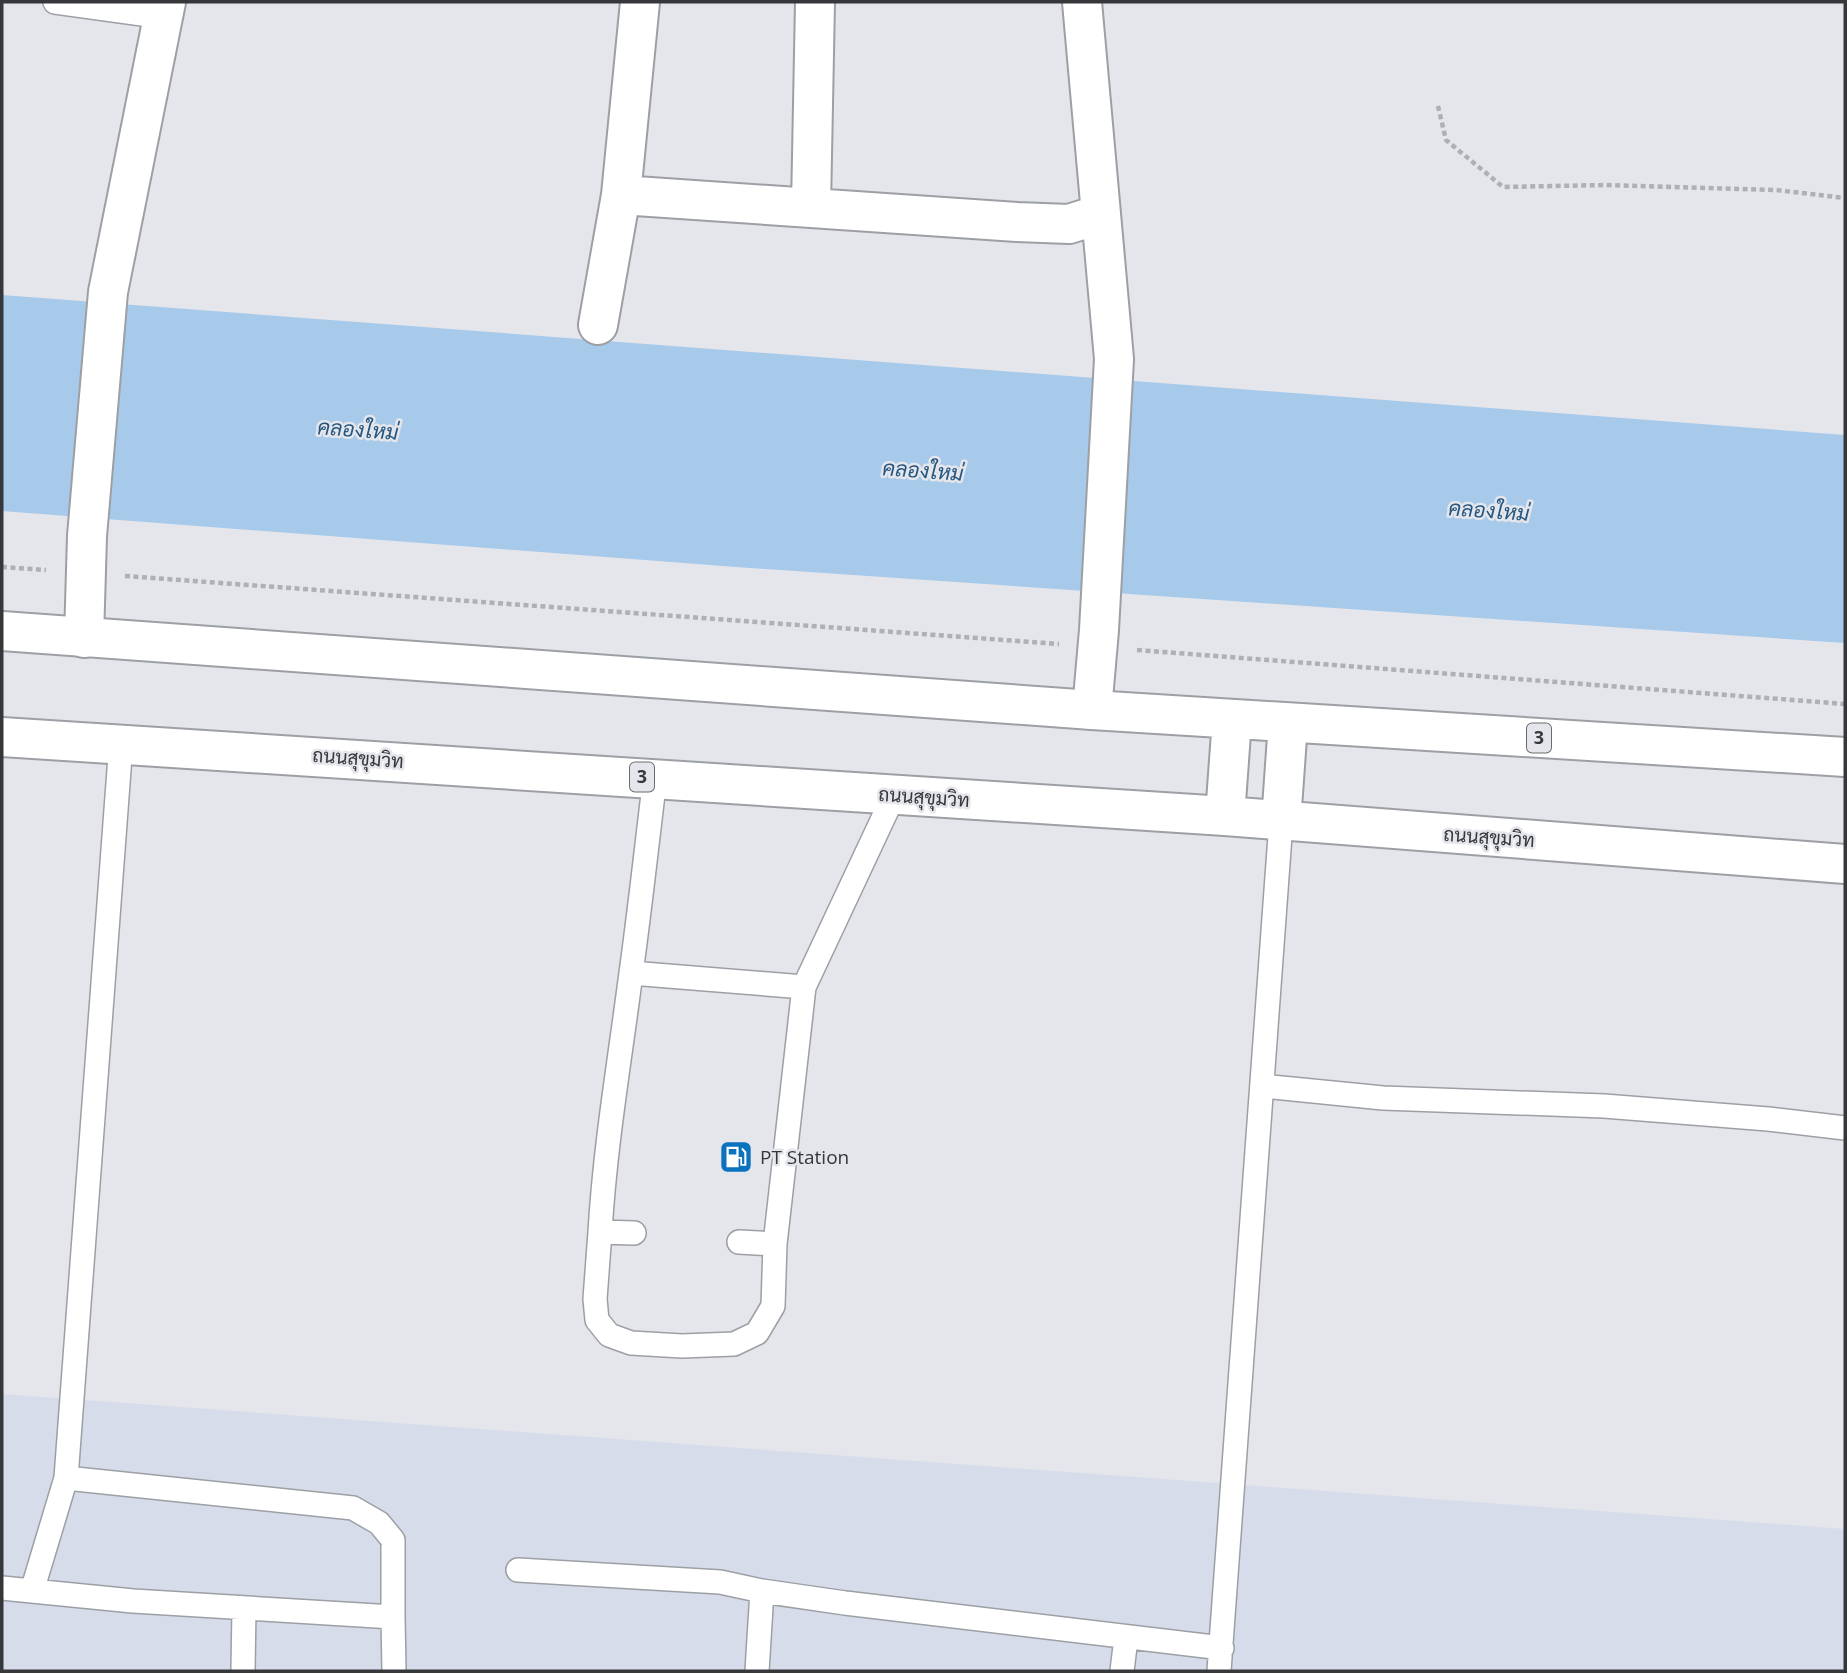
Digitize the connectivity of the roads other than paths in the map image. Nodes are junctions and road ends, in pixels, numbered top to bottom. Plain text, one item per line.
1 (55, 2) edge
2 (640, 2) edge
3 (815, 2) edge
4 (1082, 2) edge
5 (165, 9) edge
6 (621, 195) junction
7 (811, 207) junction
8 (1101, 214) junction
9 (598, 325) dead end
10 (2, 631) edge
11 (84, 638) junction
12 (1092, 710) junction
13 (1232, 719) junction
14 (1288, 723) junction
15 (2, 737) edge
16 (121, 743) junction
17 (1845, 757) edge
18 (655, 778) junction
19 (894, 795) junction
20 (1225, 816) junction
21 (1281, 822) junction
22 (1845, 864) edge
23 (631, 973) junction
24 (804, 987) junction
25 (1262, 1086) junction
26 (1845, 1128) edge
27 (600, 1232) junction
28 (634, 1233) dead end
29 (739, 1242) dead end
30 (775, 1244) junction
31 (66, 1478) junction
32 (519, 1570) dead end
33 (2, 1588) edge
34 (32, 1591) junction
35 (762, 1591) junction
36 (244, 1608) junction
37 (393, 1617) junction
38 (1126, 1638) junction
39 (1222, 1648) junction
40 (243, 1671) edge
41 (394, 1671) edge
42 (757, 1671) edge
43 (1122, 1671) edge
44 (1219, 1671) edge

1 - 5 lane
2 - 6 main road
3 - 7 main road
4 - 8 main road
5 - 11 main road
6 - 7 main road
6 - 9 main road
7 - 8 main road
8 - 12 main road
10 - 11 main road, 3
11 - 12 main road, 3
12 - 13 main road, 3
13 - 14 main road, 3
13 - 20 main road
14 - 17 main road, 3
14 - 21 main road
15 - 16 main road, ถนนสุขุมวิท / 3
16 - 18 main road, ถนนสุขุมวิท / 3
16 - 31 lane
18 - 19 main road, ถนนสุขุมวิท / 3
18 - 23 lane
19 - 20 main road, ถนนสุขุมวิท / 3
19 - 24 lane
20 - 21 main road, ถนนสุขุมวิท / 3
21 - 22 main road, ถนนสุขุมวิท / 3
21 - 25 lane
23 - 24 lane
23 - 27 lane
24 - 30 lane
25 - 26 lane
25 - 39 lane
27 - 28 lane
27 - 30 lane
29 - 30 lane
31 - 34 lane
31 - 37 lane
32 - 35 lane
33 - 34 lane
34 - 36 lane
35 - 38 lane
35 - 42 lane
36 - 37 lane
36 - 40 lane
37 - 41 lane
38 - 39 lane
38 - 43 lane
39 - 44 lane

